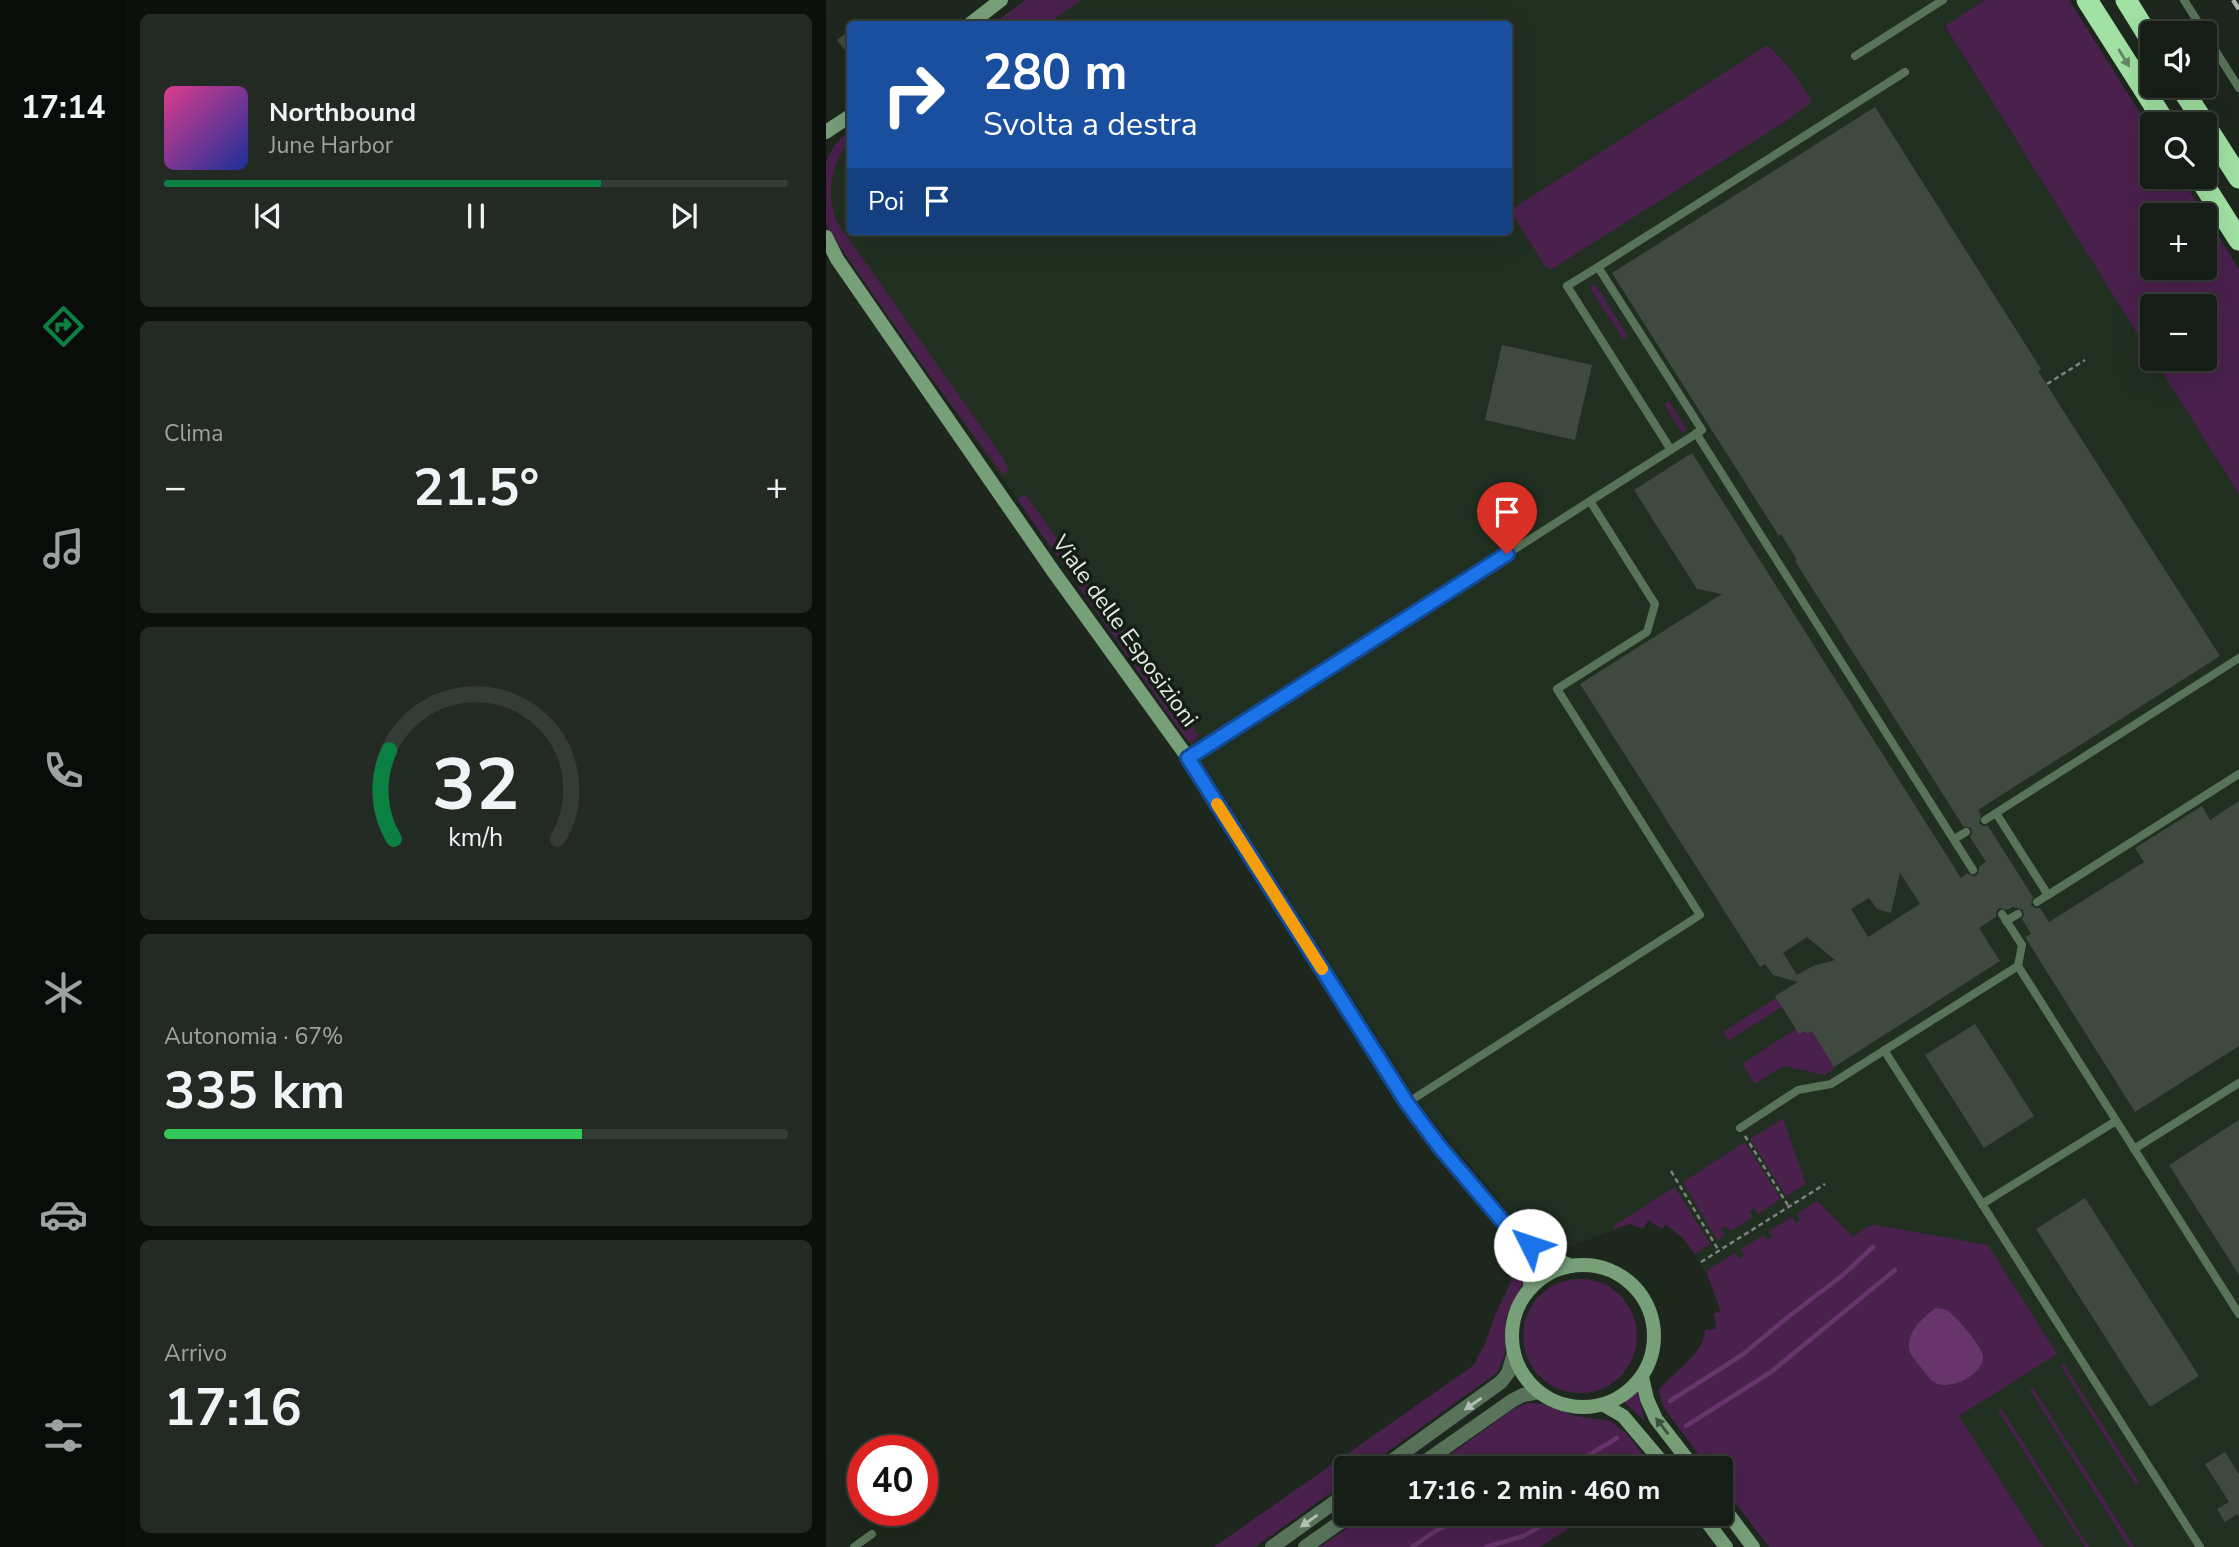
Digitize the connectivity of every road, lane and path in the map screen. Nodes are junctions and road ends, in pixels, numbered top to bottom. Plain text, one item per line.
1 (1001, 0) edge
2 (1943, 0) edge
3 (2087, 0) edge
4 (2126, 0) edge
5 (2184, 0) edge
6 (974, 21) edge
7 (2197, 21) edge
8 (2140, 23) edge
9 (2217, 53) edge
10 (1854, 56) dead end
11 (1905, 72) dead end
12 (2239, 88) edge
13 (2158, 112) edge
14 (847, 119) edge
15 (826, 132) edge
16 (2217, 144) edge
17 (826, 145) edge
18 (2239, 178) edge
19 (2207, 189) edge
20 (826, 237) edge
21 (2239, 240) edge
22 (831, 254) edge
23 (1598, 267) junction
24 (2085, 360) dead end
25 (2047, 384) dead end
26 (1696, 433) junction
27 (1671, 450) junction
28 (1590, 502) junction
29 (2239, 658) edge
30 (1188, 758) junction
31 (2239, 774) edge
32 (1996, 813) junction
33 (1984, 820) dead end
34 (1966, 832) dead end
35 (1954, 839) junction
36 (1973, 870) dead end
37 (2048, 895) junction
38 (2037, 902) dead end
39 (2018, 914) dead end
40 (2018, 966) junction
41 (1884, 1050) junction
42 (2239, 1083) edge
43 (1407, 1103) junction
44 (2116, 1121) junction
45 (1740, 1128) joint
46 (2134, 1149) junction
47 (1671, 1171) dead end
48 (1825, 1184) dead end
49 (1982, 1204) junction
50 (1789, 1206) junction
51 (1516, 1237) junction
52 (1719, 1251) junction
53 (1701, 1262) dead end
54 (1571, 1266) junction
55 (1531, 1288) junction
56 (2239, 1314) edge
57 (1514, 1353) junction
58 (1642, 1377) junction
59 (1539, 1392) junction
60 (1604, 1405) junction
61 (1399, 1456) edge
62 (1433, 1456) edge
63 (1657, 1456) edge
64 (1685, 1456) edge
65 (1334, 1503) edge
66 (1733, 1520) edge
67 (1335, 1526) edge
68 (1710, 1526) edge
69 (872, 1534) dead end
70 (854, 1547) edge
71 (1272, 1547) edge
72 (1305, 1547) edge
73 (1726, 1547) edge
74 (1753, 1547) edge
75 (2200, 1547) edge

1 - 6 street
2 - 10 lane
3 -> 13 highway
4 - 8 highway
5 - 7 lane
9 - 12 lane
11 - 23 lane
14 - 15 street
14 - 17 street
16 - 18 highway
19 - 21 highway
20 - 22 street, Viale delle Esposizioni
22 - 30 street, Viale delle Esposizioni
23 - 26 lane
23 - 27 lane
24 - 25 path
26 - 27 lane
26 - 35 lane
27 - 28 lane
28 - 30 lane
28 - 43 lane
29 - 32 lane
30 - 43 street, Viale delle Esposizioni
31 - 37 lane
32 - 33 lane
32 - 37 lane
34 - 35 lane
35 - 36 lane
37 - 38 lane
39 - 40 lane
40 - 41 lane
40 - 44 lane
41 - 45 lane
41 - 49 lane
42 - 46 lane
43 - 51 street, Viale delle Esposizioni
44 - 46 lane
44 - 49 lane
45 - 50 path
46 - 56 lane
47 - 52 path
48 - 50 path
49 - 75 lane
50 - 52 path
51 - 54 street, Viale delle Esposizioni
51 - 55 street, Viale delle Esposizioni
52 - 53 path
54 - 55 street
54 - 58 street, Viale delle Esposizioni
55 - 57 street
57 - 59 street
57 -> 61 street
58 - 60 street
64 -> 58 street
59 - 60 street
59 - 62 street
60 - 63 street
65 -> 71 street
66 - 74 street
67 - 72 street
68 - 73 street
69 - 70 lane

